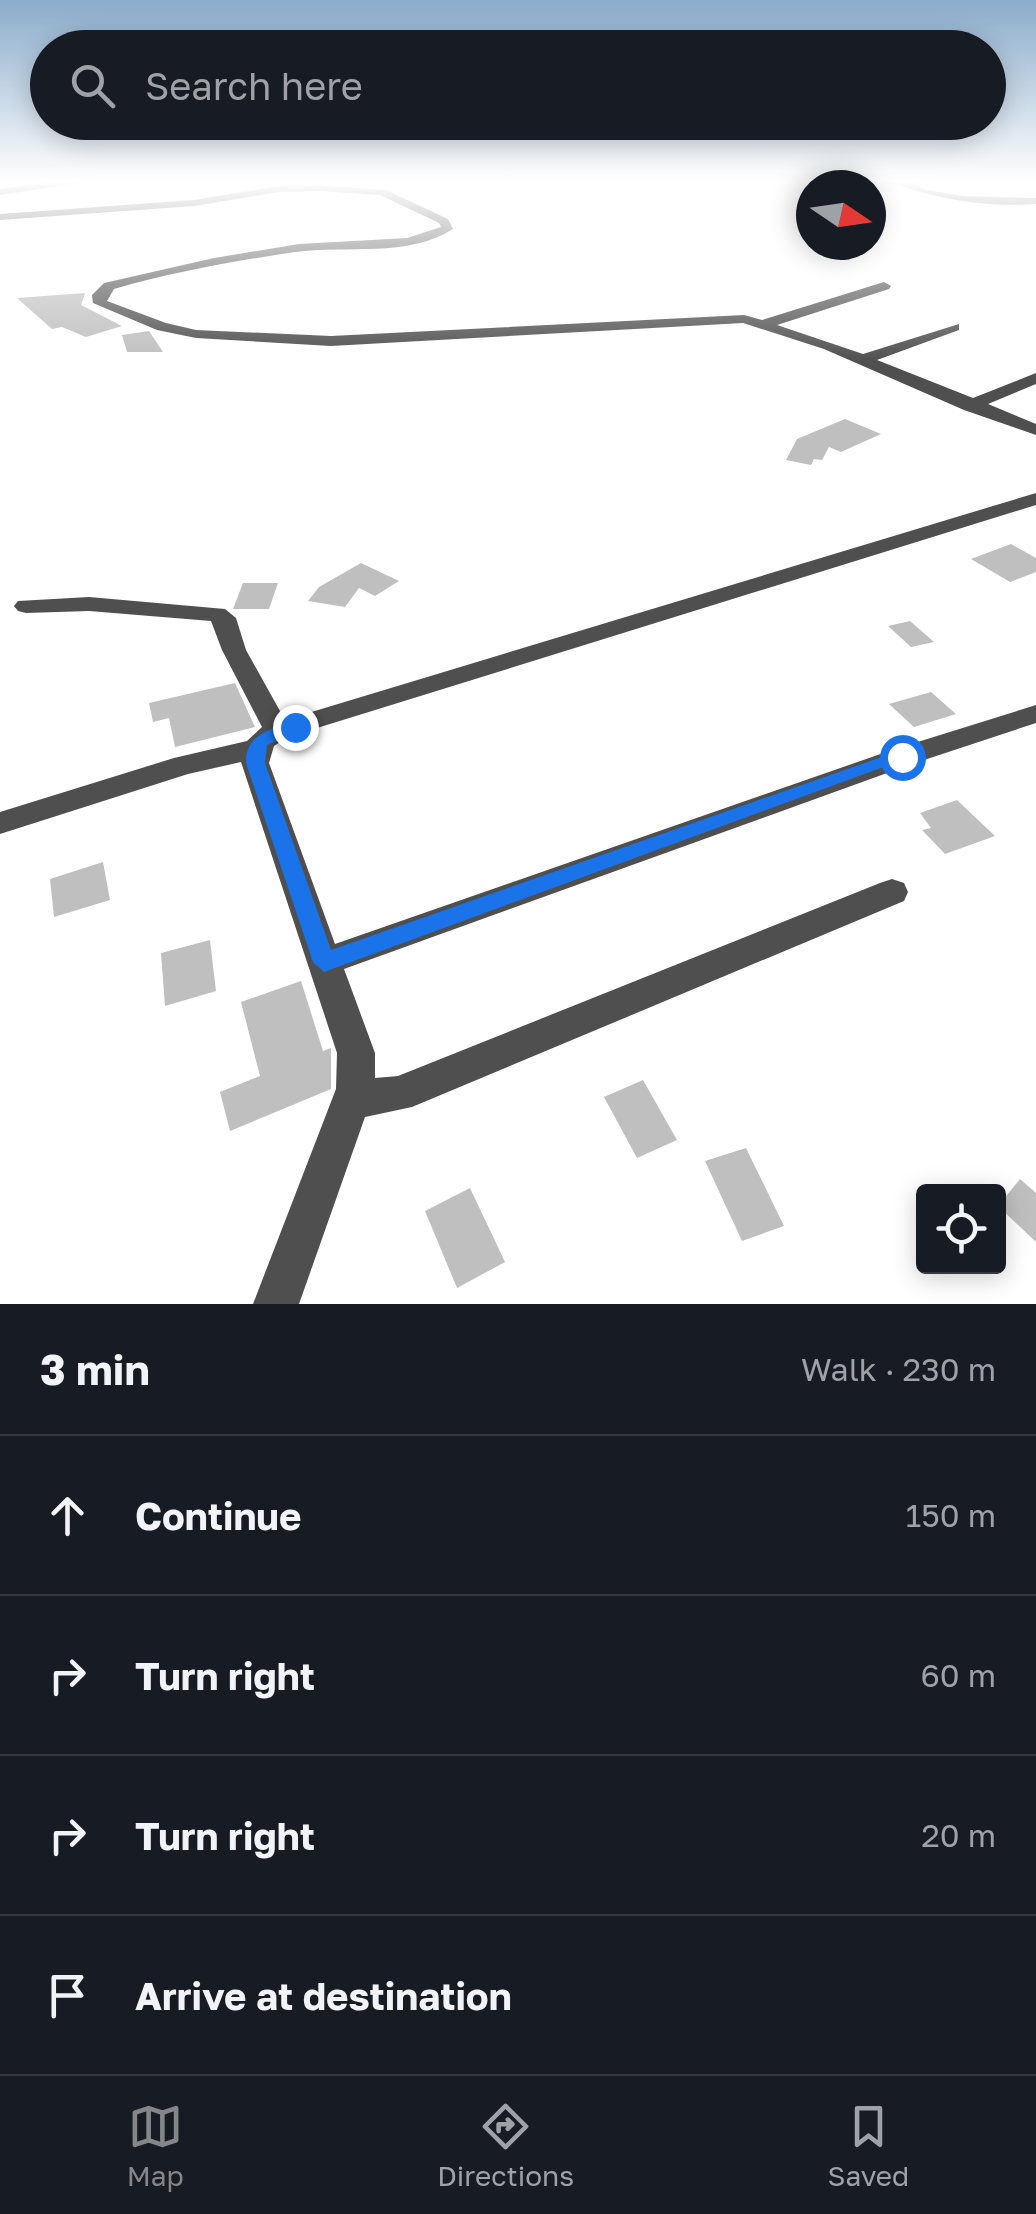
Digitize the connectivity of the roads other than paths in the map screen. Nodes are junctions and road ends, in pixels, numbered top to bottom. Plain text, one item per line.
1 (411, 241) edge
2 (884, 286) dead end
3 (766, 324) junction
4 (954, 327) dead end
5 (861, 360) junction
6 (1036, 378) edge
7 (970, 406) junction
8 (1036, 430) edge
9 (1036, 499) edge
10 (26, 606) dead end
11 (1036, 714) edge
12 (266, 740) junction
13 (0, 824) edge
14 (892, 892) dead end
15 (324, 962) junction
16 (351, 1100) junction
17 (276, 1304) edge

1 - 3 street
2 - 3 street
3 - 5 street
4 - 5 street
5 - 7 street
6 - 7 street
7 - 8 street
9 - 12 street
10 - 12 street
11 - 15 street
12 - 13 street
12 - 15 street
14 - 16 street
15 - 16 street
16 - 17 street

